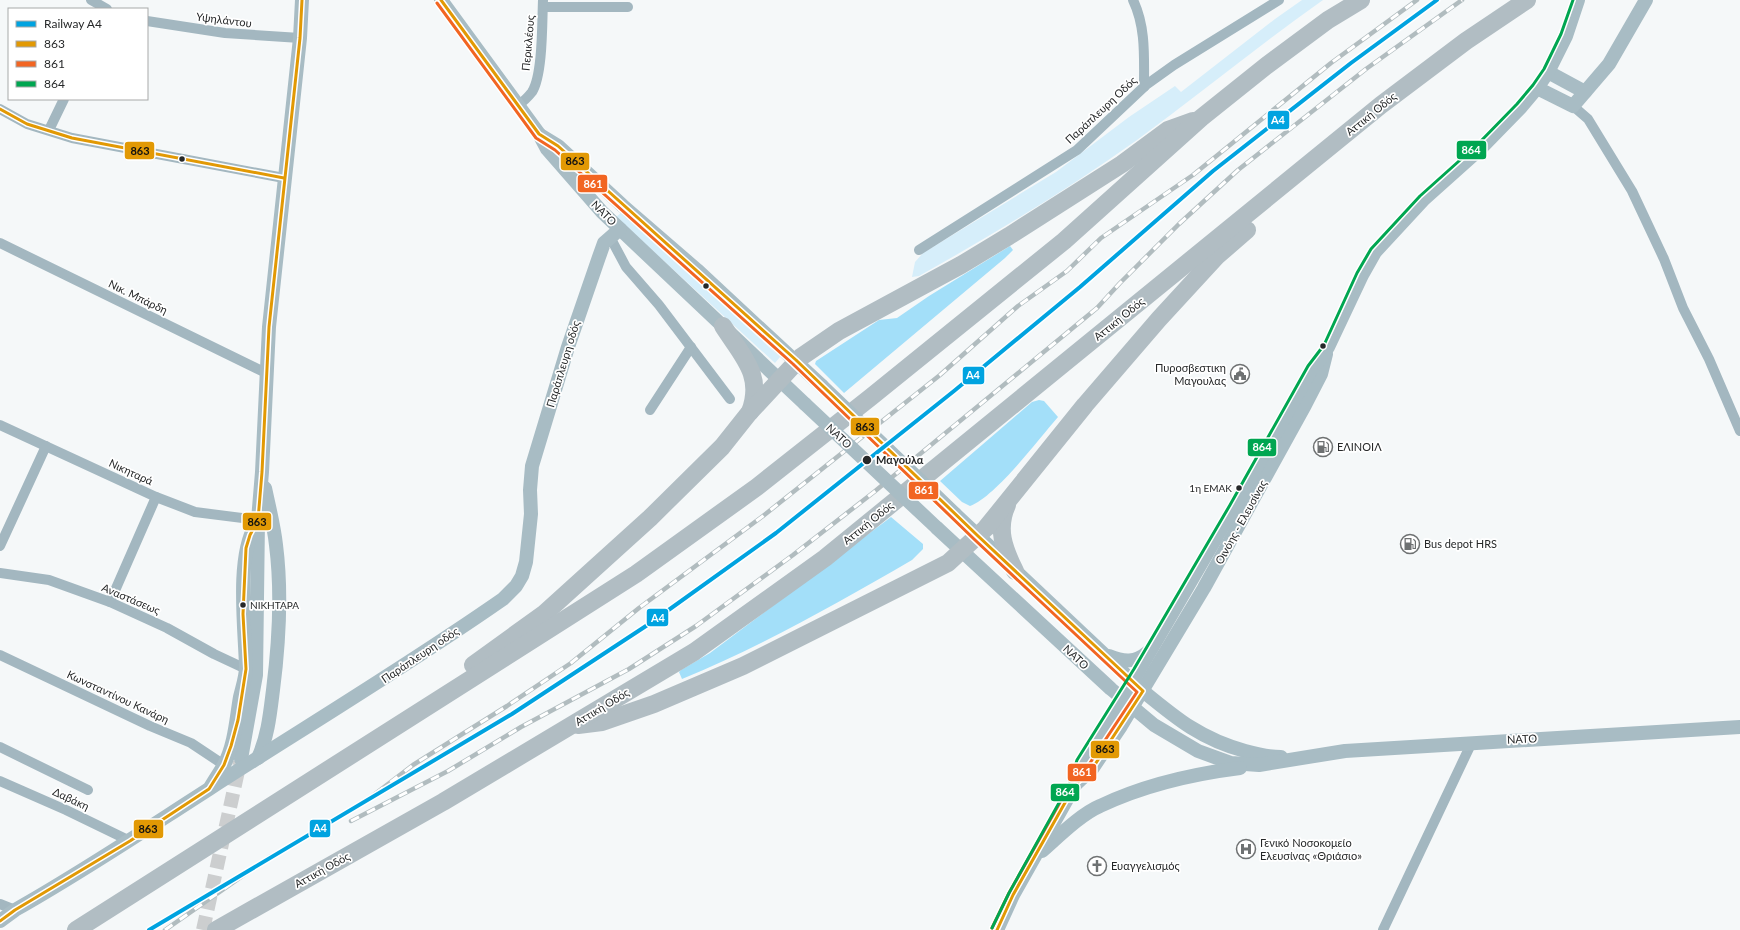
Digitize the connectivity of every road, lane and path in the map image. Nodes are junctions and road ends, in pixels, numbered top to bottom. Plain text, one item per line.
1 (91, 0) edge
2 (302, 0) edge
3 (440, 0) edge
4 (1133, 0) edge
5 (1279, 0) edge
6 (1361, 0) edge
7 (1527, 0) edge
8 (1578, 0) edge
9 (1646, 0) edge
10 (543, 4) edge
11 (628, 7) dead end
12 (105, 8) edge
13 (148, 21) edge
14 (300, 38) junction
15 (1548, 72) junction
16 (1144, 87) junction
17 (1537, 88) junction
18 (1585, 92) junction
19 (64, 100) edge
20 (518, 106) junction
21 (1573, 106) junction
22 (0, 108) edge
23 (1202, 118) junction
24 (49, 130) junction
25 (539, 134) junction
26 (1331, 147) junction
27 (284, 178) junction
28 (615, 233) junction
29 (0, 243) edge
30 (919, 250) dead end
31 (723, 326) junction
32 (691, 347) junction
33 (1328, 347) junction
34 (796, 360) junction
35 (266, 373) junction
36 (780, 379) junction
37 (730, 399) dead end
38 (650, 410) dead end
39 (749, 414) junction
40 (0, 425) edge
41 (1740, 431) edge
42 (46, 446) junction
43 (262, 472) junction
44 (156, 497) junction
45 (1010, 498) junction
46 (258, 520) junction
47 (978, 536) junction
48 (0, 546) edge
49 (961, 552) junction
50 (1015, 571) junction
51 (0, 574) edge
52 (110, 602) junction
53 (1150, 650) junction
54 (0, 655) edge
55 (1105, 655) junction
56 (246, 669) junction
57 (1132, 680) junction
58 (1143, 691) junction
59 (1121, 698) junction
60 (425, 708) junction
61 (1132, 708) junction
62 (270, 721) junction
63 (573, 725) junction
64 (1740, 727) edge
65 (287, 741) junction
66 (1472, 742) junction
67 (0, 747) edge
68 (1305, 756) junction
69 (258, 758) junction
70 (241, 759) tunnel mouth
71 (224, 765) junction
72 (1259, 765) junction
73 (0, 781) edge
74 (1075, 785) junction
75 (209, 789) junction
76 (88, 790) dead end
77 (130, 841) junction
78 (1033, 859) junction
79 (0, 904) edge
80 (15, 910) junction
81 (0, 921) edge
82 (76, 930) edge
83 (216, 930) edge
84 (998, 930) edge
85 (1383, 930) edge

1 - 12 street
2 - 14 main road
3 - 20 main road
4 - 16 street
5 - 16 street, Παράπλευρη Οδός
6 - 23 highway
7 - 26 highway, Αττική Οδός
8 - 15 main road, Οινόης - Ελευσίνας
9 - 18 main road
10 - 11 street
10 - 20 street, Περικλέους
13 - 14 street, Υψηλάντου
14 - 27 main road
15 - 17 main road, Οινόης - Ελευσίνας
15 - 18 main road
16 - 30 street, Παράπλευρη Οδός
17 - 21 main road
17 - 33 main road, Οινόης - Ελευσίνας
18 - 21 main road
19 - 24 street
20 - 25 main road
21 - 41 street
22 - 24 street
23 - 34 highway
23 - 60 highway
24 - 27 street
25 - 28 main road, ΝΑΤΟ
25 - 34 main road, ΝΑΤΟ
26 - 45 highway
26 - 63 highway, Αττική Οδός
27 - 35 main road
28 - 31 main road, ΝΑΤΟ
28 - 32 street
28 - 65 main road, Παράπλευρη οδός
29 - 35 street, Νικ. Μπάρδη
31 - 36 main road, ΝΑΤΟ
31 - 39 highway
32 - 37 street
32 - 38 street
33 - 53 main road, Οινόης - Ελευσίνας
33 - 58 main road, Οινόης - Ελευσίνας
34 - 36 highway
34 - 47 main road, ΝΑΤΟ, bridge
35 - 43 main road
36 - 39 highway
36 - 49 main road, ΝΑΤΟ, bridge
39 - 60 highway
40 - 42 street, Νικηταρά
42 - 44 street, Νικηταρά
42 - 48 street
43 - 46 main road
43 - 62 main road
44 - 46 street, Νικηταρά
44 - 52 street
45 - 47 highway
45 - 50 highway
46 - 56 main road
46 - 70 main road
47 - 49 highway
47 - 50 main road, ΝΑΤΟ
49 - 59 main road, ΝΑΤΟ
49 - 63 highway
50 - 55 main road, ΝΑΤΟ
51 - 52 street, Αναστάσεως
52 - 56 street, Αναστάσεως
53 - 55 main road
53 - 57 main road, Οινόης - Ελευσίνας
54 - 71 street, Κωνσταντίνου Κανάρη
55 - 57 main road, ΝΑΤΟ
56 - 71 main road
57 - 58 main road, ΝΑΤΟ
57 - 59 main road, Οινόης - Ελευσίνας
58 - 61 main road, Οινόης - Ελευσίνας
58 - 68 main road, ΝΑΤΟ
59 - 61 main road, ΝΑΤΟ
59 - 74 main road, Οινόης - Ελευσίνας
60 - 82 highway
61 - 72 main road, ΝΑΤΟ
61 - 74 main road, Οινόης - Ελευσίνας
62 - 65 main road
62 - 69 main road
63 - 83 highway, Αττική Οδός
64 - 66 main road, ΝΑΤΟ
65 - 69 main road, Παράπλευρη οδός
66 - 68 main road, ΝΑΤΟ
66 - 85 street
67 - 76 street
68 - 72 main road, ΝΑΤΟ
69 - 75 main road, Παράπλευρη οδός
71 - 75 main road
72 - 78 main road
73 - 77 street, Δαβάκη
74 - 78 main road
75 - 77 main road, Παράπλευρη οδός
77 - 80 main road, Παράπλευρη οδός
78 - 84 main road
79 - 80 street
80 - 81 main road, Παράπλευρη οδός

